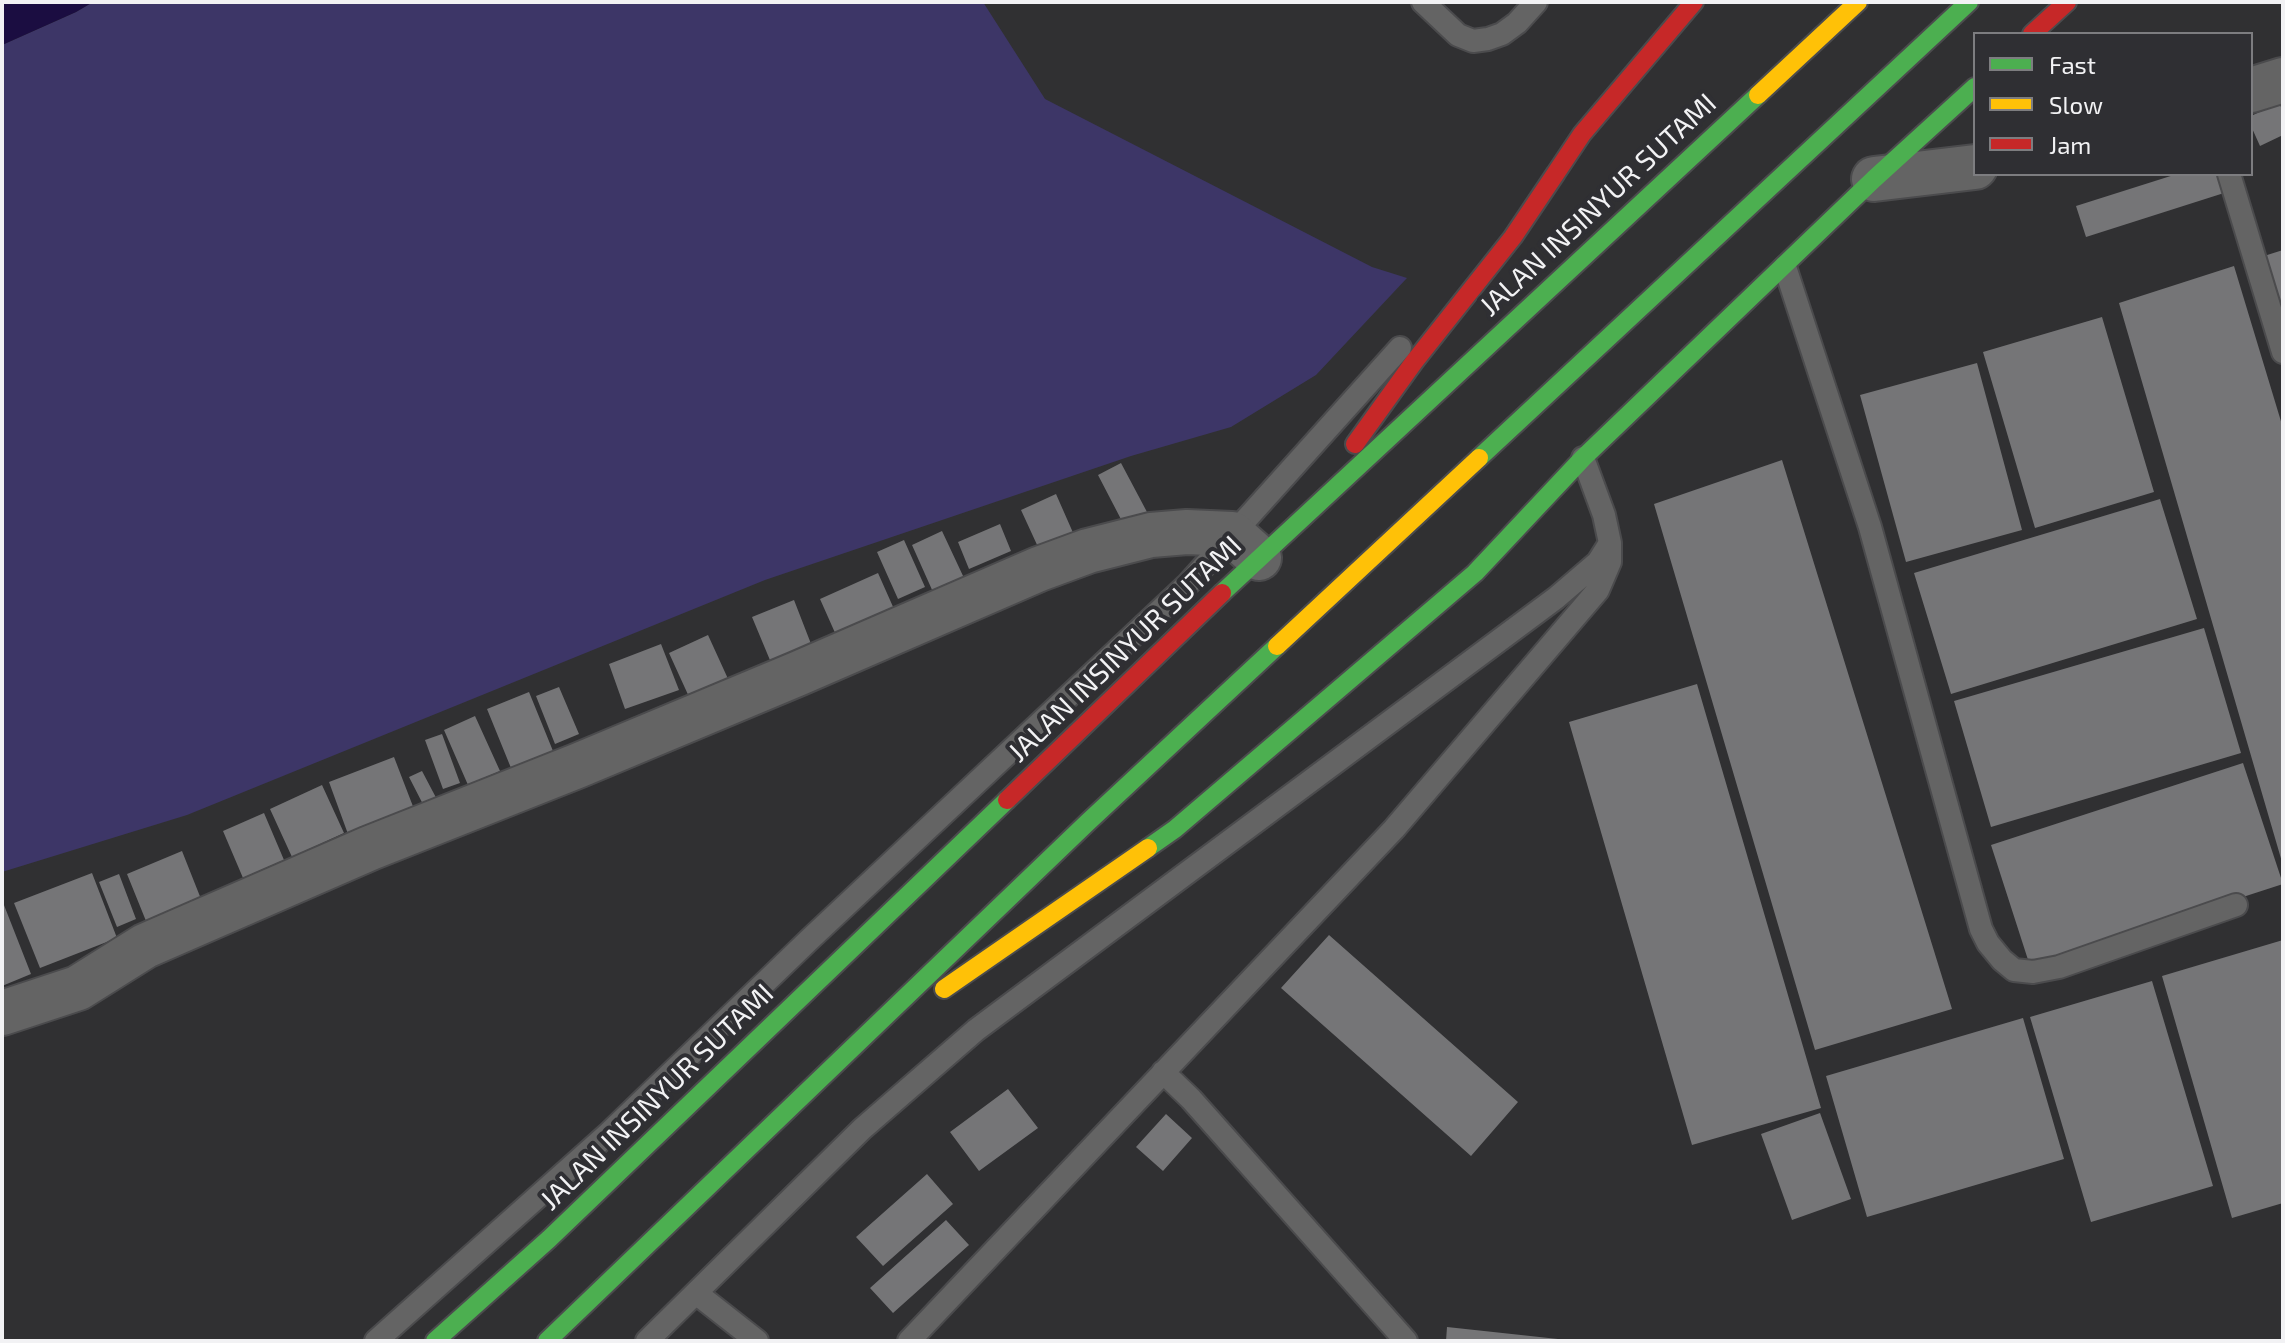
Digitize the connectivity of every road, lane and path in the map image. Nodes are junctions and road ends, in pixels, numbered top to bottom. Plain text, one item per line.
1 (1423, 2) edge
2 (1536, 2) edge
3 (1694, 2) edge
4 (1858, 2) edge
5 (1969, 2) edge
6 (2067, 2) edge
7 (2034, 32) edge
8 (2283, 80) edge
9 (1973, 89) edge
10 (2253, 89) edge
11 (1973, 167) edge
12 (1556, 173) junction
13 (2230, 176) edge
14 (1874, 179) junction
15 (1785, 267) junction
16 (2283, 352) edge
17 (1583, 458) junction
18 (1302, 518) junction
19 (1610, 543) junction
20 (1246, 546) junction
21 (2236, 905) dead end
22 (2, 1013) edge
23 (831, 1067) junction
24 (1163, 1072) junction
25 (696, 1293) junction
26 (376, 1341) edge
27 (435, 1341) edge
28 (547, 1341) edge
29 (647, 1341) edge
30 (757, 1341) edge
31 (909, 1341) edge
32 (1406, 1341) edge

1 - 2 lane
3 - 12 main road
4 - 18 main road, JALAN INSINYUR SUTAMI
5 - 23 main road
6 - 7 main road
8 - 10 street
9 - 14 main road
11 - 14 street
12 - 18 main road
12 - 20 lane
13 - 16 lane
14 - 15 main road
15 - 17 main road
15 - 21 lane
17 - 19 lane
17 - 23 main road
18 - 20 main road, JALAN INSINYUR SUTAMI
19 - 24 lane
19 - 25 lane
20 - 22 street
20 - 26 lane
20 - 27 main road, JALAN INSINYUR SUTAMI
23 - 28 main road
24 - 31 lane
24 - 32 lane
25 - 29 lane
25 - 30 lane

